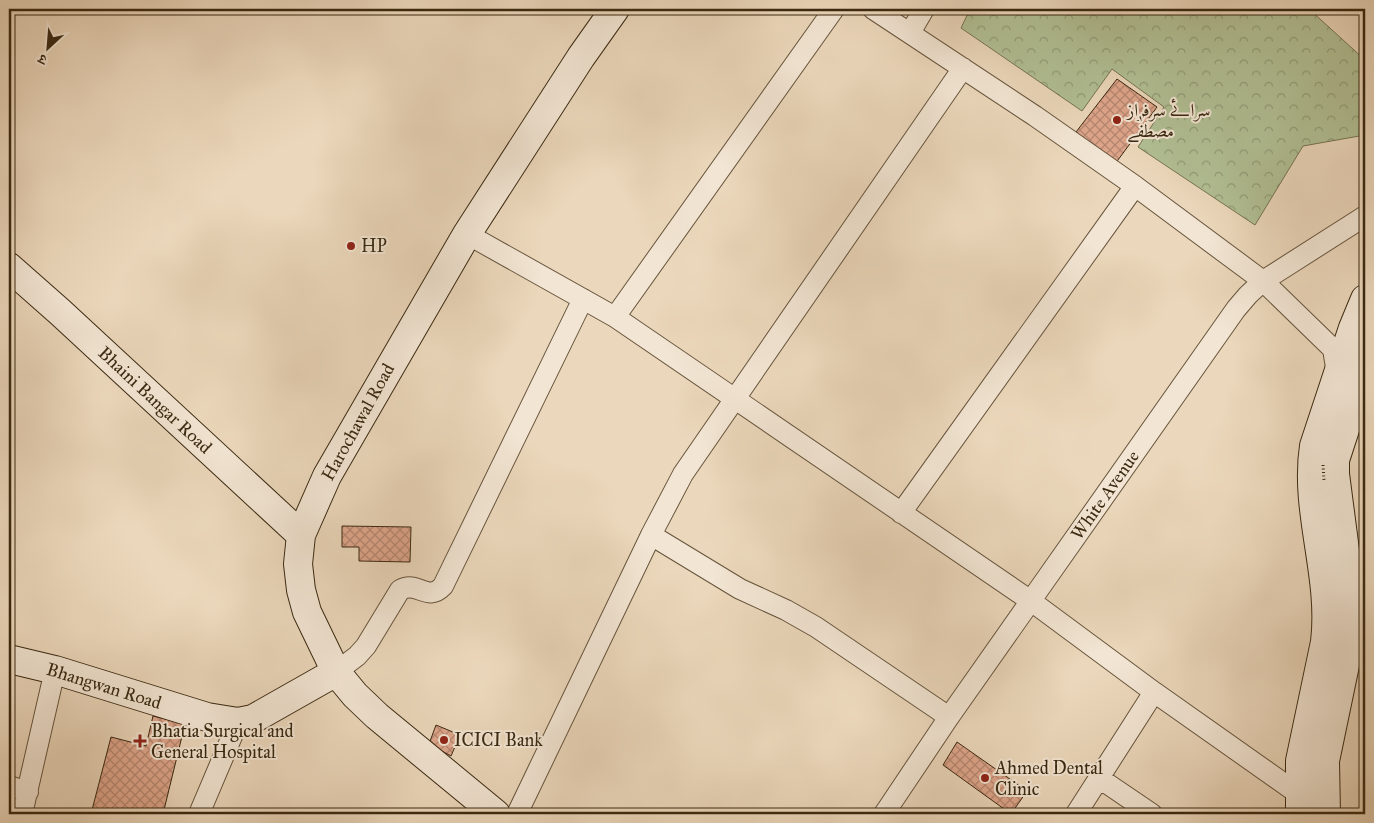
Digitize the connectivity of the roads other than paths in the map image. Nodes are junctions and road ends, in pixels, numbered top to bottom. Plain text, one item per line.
1 (615, 9) edge
2 (834, 9) edge
3 (873, 9) edge
4 (924, 9) edge
5 (910, 33) junction
6 (963, 68) junction
7 (1135, 186) junction
8 (1365, 216) edge
9 (467, 234) junction
10 (9, 267) edge
11 (1263, 281) junction
12 (583, 299) junction
13 (1365, 299) edge
14 (615, 317) junction
15 (1365, 368) edge
16 (1337, 376) junction
17 (735, 400) junction
18 (1323, 474) junction
19 (901, 513) junction
20 (301, 535) junction
21 (651, 535) junction
22 (1031, 601) junction
23 (9, 658) edge
24 (55, 670) junction
25 (336, 672) junction
26 (1154, 692) junction
27 (949, 717) junction
28 (238, 722) junction
29 (1100, 778) junction
30 (1306, 788) edge
31 (18, 789) edge
32 (22, 814) edge
33 (199, 814) edge
34 (496, 814) edge
35 (517, 814) edge
36 (884, 814) edge
37 (1076, 814) edge
38 (1152, 814) edge
39 (1326, 814) edge

1 - 9 street, Harochawal Road
2 - 14 street
3 - 5 street
4 - 5 street
5 - 6 street
6 - 7 street
6 - 17 street
7 - 11 street
7 - 19 street
8 - 11 street, White Avenue
9 - 12 street
9 - 20 street, Harochawal Road
10 - 20 street, Bhaini Bangar Road
11 - 16 street
11 - 22 street, White Avenue
12 - 14 street
12 - 25 street
13 - 16 street
14 - 17 street
15 - 18 street
16 - 18 street
17 - 19 street
17 - 21 street
18 - 30 street
19 - 22 street
20 - 25 street, Harochawal Road
21 - 27 street
21 - 35 street
22 - 26 street
22 - 27 street, White Avenue
23 - 24 street, Bhangwan Road
24 - 28 street, Bhangwan Road
24 - 31 street
25 - 28 street, Bhangwan Road
25 - 34 street, Harochawal Road
26 - 29 street
26 - 30 street
27 - 36 street, White Avenue
28 - 33 street
29 - 37 street
29 - 38 street
30 - 39 street
31 - 32 street

